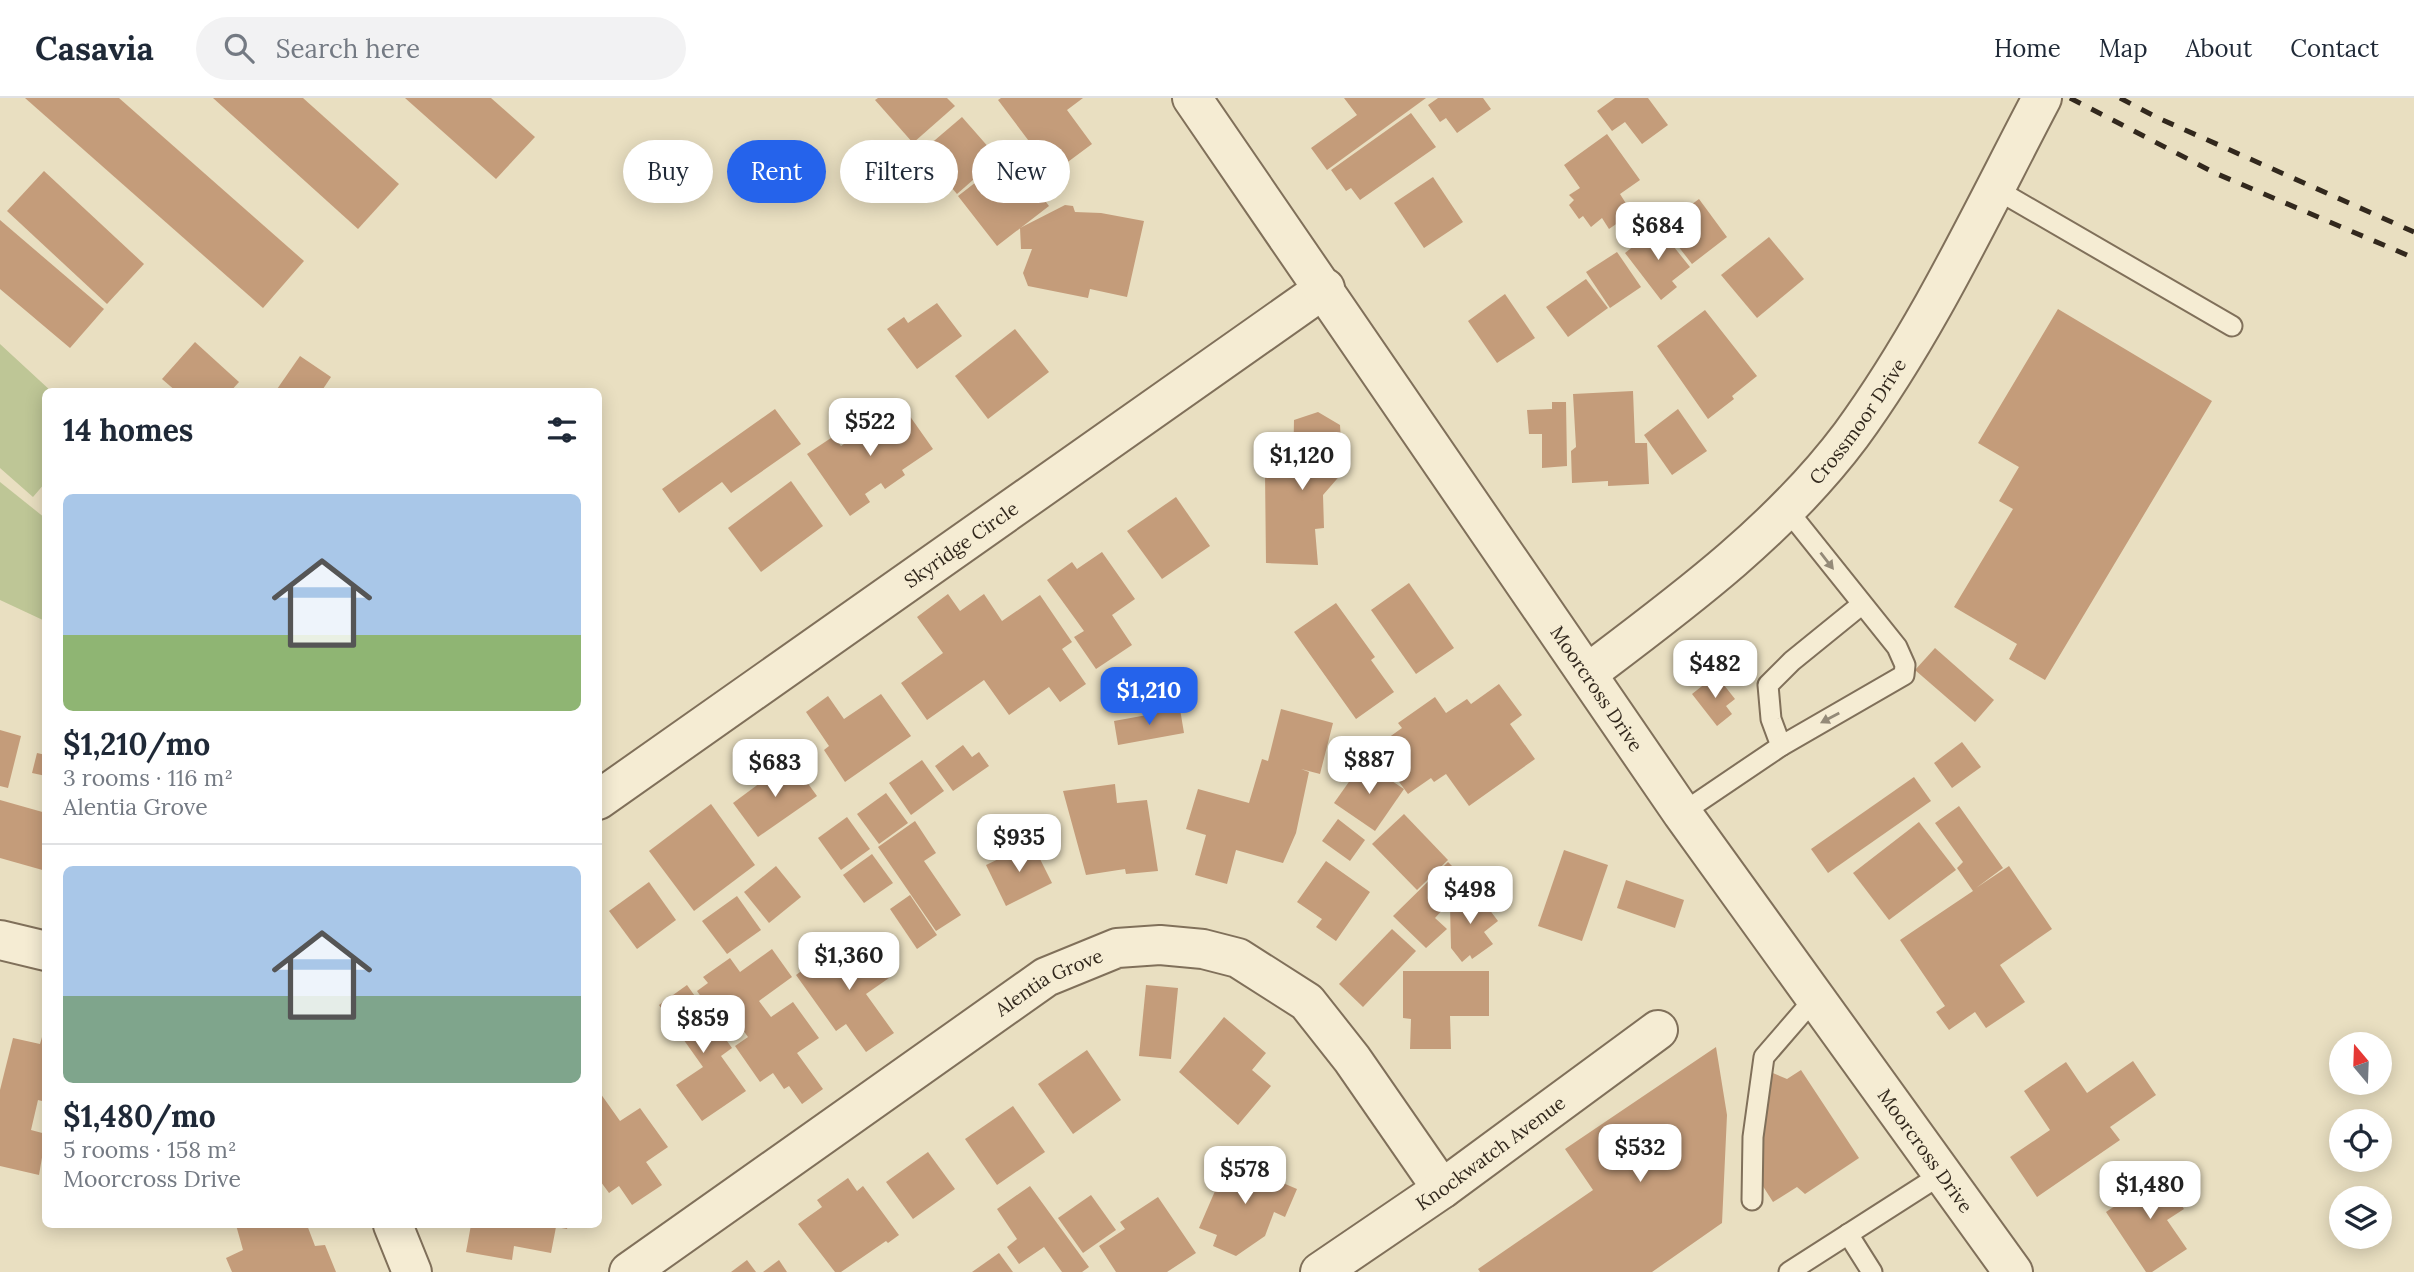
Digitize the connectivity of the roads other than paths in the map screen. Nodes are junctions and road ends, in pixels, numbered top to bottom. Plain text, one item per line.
1 (1192, 98) edge
2 (2042, 98) edge
3 (1994, 188) junction
4 (1325, 288) junction
5 (2232, 326) dead end
6 (1785, 507) junction
7 (1861, 605) junction
8 (1588, 673) junction
9 (1781, 746) junction
10 (602, 797) edge
11 (1682, 813) junction
12 (0, 940) edge
13 (42, 950) edge
14 (1815, 998) junction
15 (1658, 1030) dead end
16 (1942, 1174) junction
17 (1442, 1189) junction
18 (1752, 1200) dead end
19 (394, 1228) edge
20 (1848, 1234) junction
21 (412, 1272) edge
22 (629, 1272) edge
23 (1320, 1272) edge
24 (1789, 1272) edge
25 (1872, 1272) edge
26 (2013, 1272) edge

1 - 4 street, Moorcross Drive
2 - 3 street, Crossmoor Drive
3 - 5 lane
3 - 6 street, Crossmoor Drive
4 - 8 street, Moorcross Drive
4 - 10 street, Skyridge Circle
6 -> 7 lane
6 - 8 street, Crossmoor Drive
7 - 9 lane
7 -> 9 lane
8 - 11 street, Moorcross Drive
9 - 11 lane
11 - 14 street, Moorcross Drive
12 - 13 street
14 - 16 street, Moorcross Drive
14 - 18 lane
15 - 17 street, Knockwatch Avenue
16 - 20 lane
16 - 26 street, Moorcross Drive
17 - 22 street, Alentia Grove
17 - 23 street, Knockwatch Avenue
19 - 21 street
20 - 24 lane
20 - 25 lane

